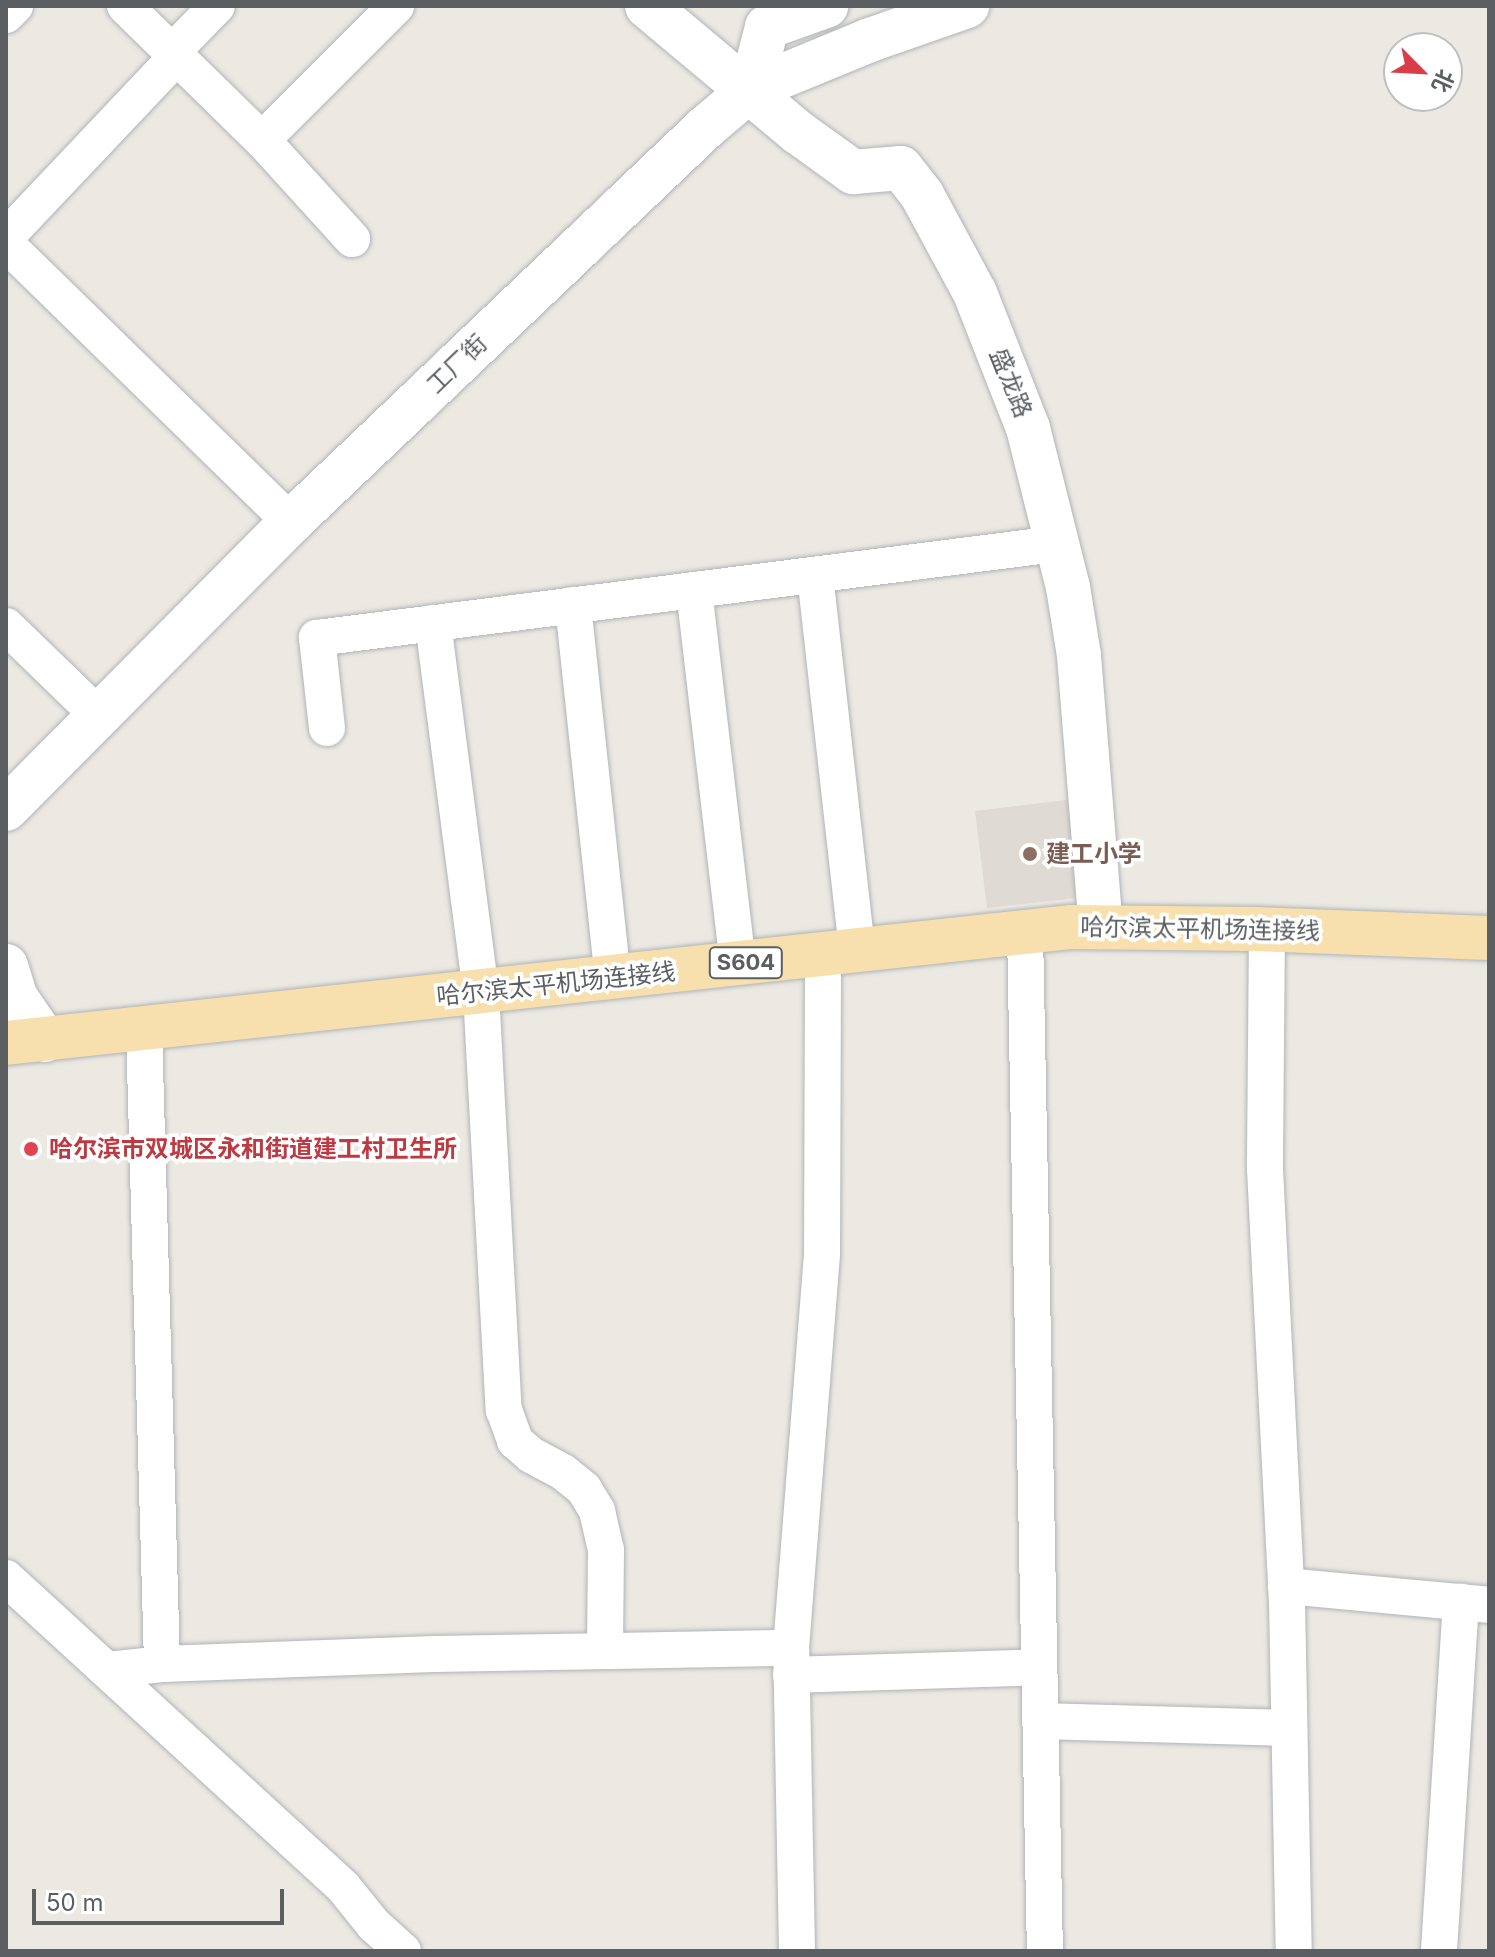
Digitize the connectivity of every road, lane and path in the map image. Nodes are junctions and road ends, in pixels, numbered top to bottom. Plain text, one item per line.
1 (15, 6) edge
2 (125, 6) edge
3 (217, 6) edge
4 (396, 6) edge
5 (647, 6) edge
6 (826, 6) edge
7 (967, 6) edge
8 (6, 15) edge
9 (174, 54) junction
10 (751, 89) junction
11 (262, 140) junction
12 (6, 237) edge
13 (352, 239) dead end
14 (6, 244) edge
15 (291, 522) junction
16 (1056, 544) junction
17 (815, 575) junction
18 (694, 590) junction
19 (573, 605) junction
20 (433, 623) junction
21 (6, 626) edge
22 (99, 716) junction
23 (327, 728) dead end
24 (6, 809) edge
25 (1101, 927) junction
26 (1267, 929) junction
27 (1025, 932) junction
28 (1489, 938) edge
29 (840, 952) junction
30 (738, 964) junction
31 (6, 966) edge
32 (613, 978) junction
33 (481, 992) junction
34 (144, 1030) junction
35 (25, 1042) edge
36 (6, 1578) edge
37 (1286, 1586) junction
38 (1475, 1603) edge
39 (605, 1651) junction
40 (791, 1661) junction
41 (162, 1664) junction
42 (1039, 1667) junction
43 (108, 1670) junction
44 (1040, 1721) junction
45 (1289, 1728) junction
46 (403, 1951) edge
47 (797, 1951) edge
48 (1045, 1951) edge
49 (1294, 1951) edge
50 (1439, 1951) edge

1 - 8 street
2 - 9 street
3 - 9 street
4 - 11 street
5 - 10 street, 盛龙路
6 - 10 street
7 - 10 street, 工厂街
9 - 11 street
9 - 12 street
10 - 15 street, 工厂街
10 - 16 street, 盛龙路
11 - 13 street
14 - 15 street
15 - 22 street, 工厂街
16 - 17 street
16 - 25 street, 盛龙路
17 - 18 street
17 - 29 street
18 - 19 street
18 - 30 street
19 - 20 street
19 - 32 street
20 - 23 street
20 - 33 street
21 - 22 street
22 - 24 street, 工厂街
25 - 26 main road, 哈尔滨太平机场连接线 / S604
25 - 27 main road, 哈尔滨太平机场连接线 / S604
26 - 28 main road, 哈尔滨太平机场连接线 / S604
26 - 37 street
27 - 29 main road, 哈尔滨太平机场连接线 / S604
27 - 42 street
29 - 30 main road, 哈尔滨太平机场连接线 / S604
29 - 40 street
30 - 32 main road, 哈尔滨太平机场连接线 / S604
31 - 35 street
32 - 33 main road, 哈尔滨太平机场连接线 / S604
33 - 34 main road, 哈尔滨太平机场连接线 / S604
33 - 39 street
34 - 35 main road, 哈尔滨太平机场连接线 / S604
34 - 41 street
36 - 43 street
37 - 38 street
37 - 45 street
38 - 50 street
39 - 40 street
39 - 41 street
40 - 42 street
40 - 47 street
41 - 43 street
42 - 44 street
43 - 46 street
44 - 45 street
44 - 48 street
45 - 49 street

